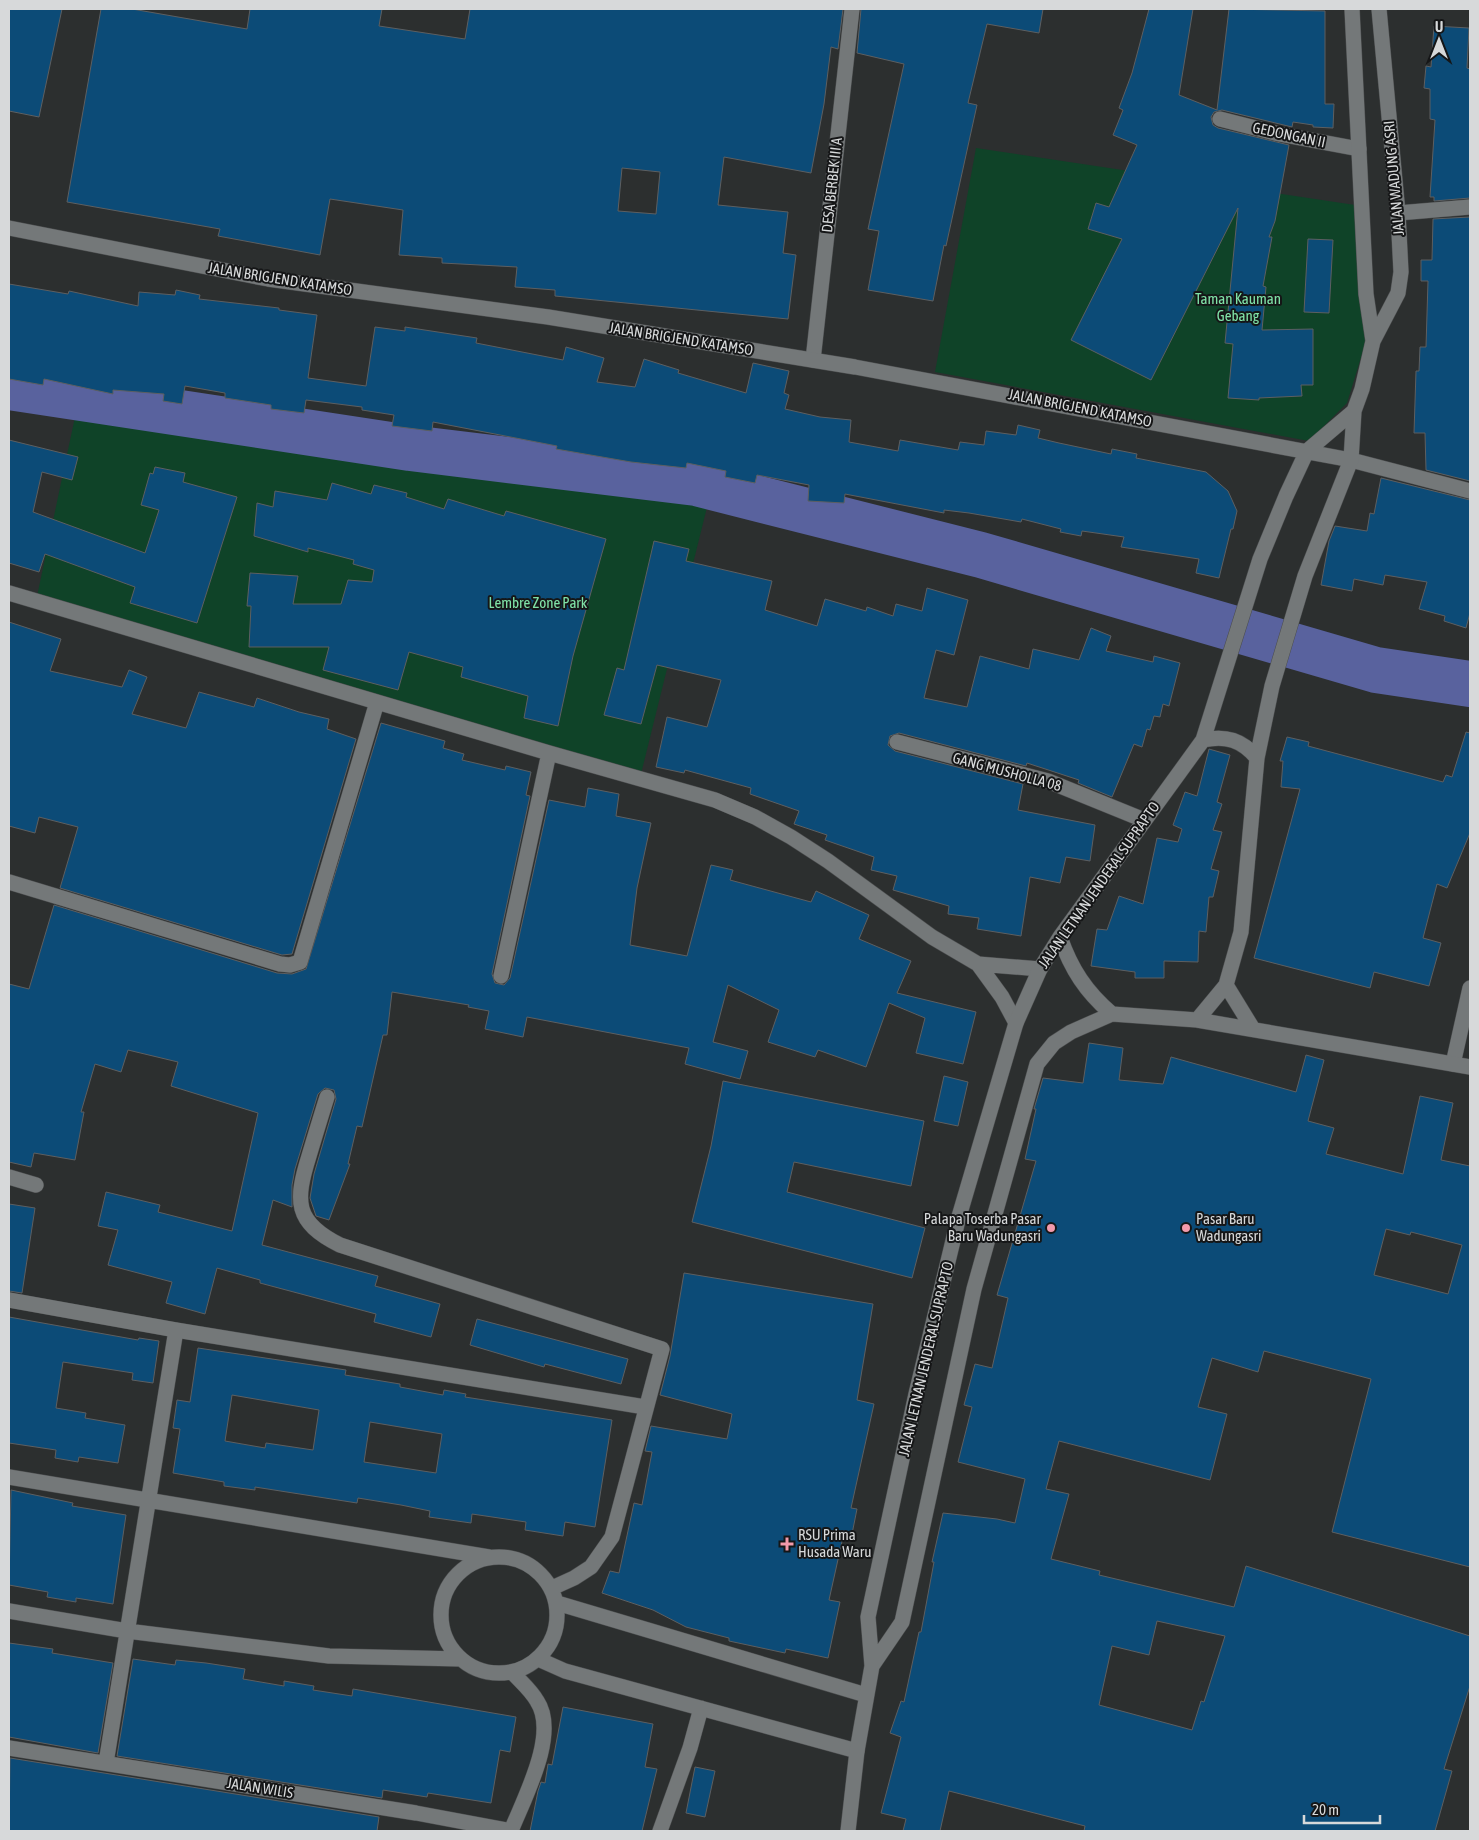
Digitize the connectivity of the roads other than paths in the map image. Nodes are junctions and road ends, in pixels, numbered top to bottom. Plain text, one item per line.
1 (852, 9) edge
2 (1352, 9) edge
3 (1379, 9) edge
4 (1220, 119) dead end
5 (1358, 149) junction
6 (1470, 207) edge
7 (1398, 213) junction
8 (9, 228) edge
9 (1373, 342) junction
10 (814, 355) junction
11 (1354, 411) junction
12 (1307, 451) junction
13 (1351, 460) junction
14 (1470, 491) edge
15 (9, 593) edge
16 (377, 702) junction
17 (1204, 740) junction
18 (897, 742) dead end
19 (549, 753) junction
20 (1257, 758) junction
21 (1144, 820) junction
22 (9, 882) edge
23 (1060, 937) junction
24 (978, 964) junction
25 (1040, 969) junction
26 (501, 976) dead end
27 (1226, 985) junction
28 (1470, 988) edge
29 (1112, 1014) junction
30 (1197, 1020) junction
31 (1016, 1023) junction
32 (1253, 1029) junction
33 (1452, 1064) junction
34 (1470, 1067) edge
35 (327, 1097) dead end
36 (9, 1177) edge
37 (36, 1185) dead end
38 (9, 1300) edge
39 (176, 1330) junction
40 (645, 1407) junction
41 (9, 1477) edge
42 (148, 1500) junction
43 (489, 1557) junction
44 (555, 1595) junction
45 (9, 1611) edge
46 (127, 1630) junction
47 (461, 1659) junction
48 (538, 1659) junction
49 (872, 1666) junction
50 (512, 1672) junction
51 (866, 1695) junction
52 (701, 1708) junction
53 (9, 1748) edge
54 (857, 1751) junction
55 (106, 1764) junction
56 (512, 1831) edge
57 (660, 1831) edge
58 (848, 1831) edge

1 - 10 street, DESA BERBEK III A
2 - 5 street, JALAN WADUNG ASRI
3 - 7 street, JALAN WADUNG ASRI
4 - 5 street, GEDONGAN II
5 - 9 street, JALAN WADUNG ASRI
6 - 7 street
7 - 9 street, JALAN WADUNG ASRI
8 - 10 street, JALAN BRIGJEND KATAMSO
9 - 11 street, JALAN WADUNG ASRI
10 - 12 street, JALAN BRIGJEND KATAMSO
11 - 12 street
11 - 13 street, JALAN WADUNG ASRI
12 - 13 street, JALAN BRIGJEND KATAMSO
12 - 17 street, JALAN LETNAN JENDERAL SUPRAPTO
13 - 14 street, JALAN BRIGJEND KATAMSO
13 - 20 street
15 - 16 street
16 - 19 street
16 - 22 street
17 - 20 street
17 - 21 street, JALAN LETNAN JENDERAL SUPRAPTO
18 - 21 street, GANG MUSHOLLA 08
19 - 24 street
19 - 26 street
20 - 27 street
21 - 23 street, JALAN LETNAN JENDERAL SUPRAPTO
23 - 25 street, JALAN LETNAN JENDERAL SUPRAPTO
23 - 29 street
24 - 25 street
24 - 31 street
25 - 31 street, JALAN LETNAN JENDERAL SUPRAPTO
27 - 30 street
27 - 32 street
28 - 33 street
29 - 30 street
29 - 49 street
30 - 32 street
31 - 49 street, JALAN LETNAN JENDERAL SUPRAPTO
32 - 33 street
33 - 34 street
35 - 40 street
36 - 37 street
38 - 39 street
39 - 40 street
39 - 42 street
40 - 44 street
41 - 42 street
42 - 43 street
42 - 46 street
43 - 44 street
43 - 47 street
44 - 48 street
44 - 51 street
45 - 46 street
46 - 47 street
46 - 55 street
47 - 50 street
48 - 50 street
48 - 52 street
49 - 51 street
50 - 56 street
51 - 54 street
52 - 54 street
52 - 57 street
53 - 55 street, JALAN WILIS
54 - 58 street
55 - 56 street, JALAN WILIS

